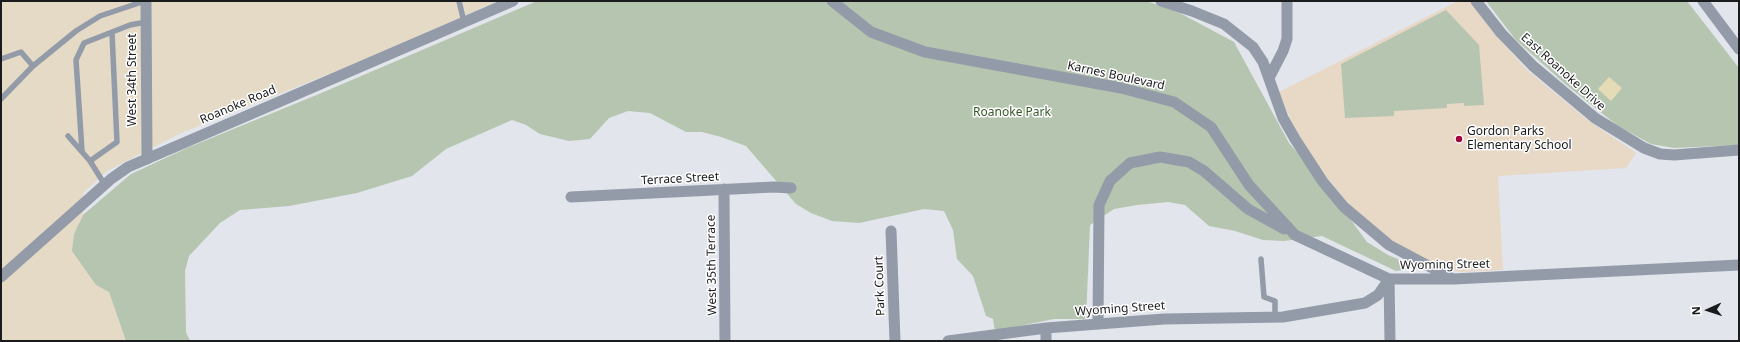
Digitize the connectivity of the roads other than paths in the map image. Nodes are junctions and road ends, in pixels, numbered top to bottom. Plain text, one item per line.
1 (145, 1) edge
2 (459, 1) edge
3 (513, 1) edge
4 (832, 1) edge
5 (1161, 1) edge
6 (1287, 1) edge
7 (1476, 1) edge
8 (1703, 1) edge
9 (146, 22) junction
10 (464, 22) junction
11 (112, 33) junction
12 (1739, 49) edge
13 (1, 59) edge
14 (33, 66) junction
15 (1269, 78) junction
16 (1, 99) edge
17 (68, 136) dead end
18 (1739, 150) edge
19 (82, 152) junction
20 (147, 159) junction
21 (90, 161) junction
22 (105, 185) junction
23 (791, 188) dead end
24 (724, 189) junction
25 (571, 197) dead end
26 (891, 231) dead end
27 (1295, 235) junction
28 (1261, 259) dead end
29 (1739, 264) edge
30 (1, 277) edge
31 (1389, 279) junction
32 (1454, 279) junction
33 (1275, 317) junction
34 (1098, 324) junction
35 (1046, 328) junction
36 (726, 341) edge
37 (895, 341) edge
38 (948, 341) edge
39 (1046, 341) edge
40 (1390, 341) edge

1 - 9 street, West 34th Street
1 - 14 lane
2 - 10 lane
3 - 10 street, Roanoke Road
4 - 27 street, Karnes Boulevard
5 - 15 street
6 - 15 street
7 - 18 street, East Roanoke Drive
8 - 12 street
9 - 11 lane
9 - 20 street, West 34th Street
10 - 20 street, Roanoke Road
11 - 19 lane
11 - 21 lane
13 - 14 lane
14 - 16 lane
15 - 32 street
17 - 19 lane
19 - 21 lane
20 - 22 street, Roanoke Road
21 - 22 lane
22 - 30 street, Roanoke Road
23 - 24 street, Terrace Street
24 - 25 street, Terrace Street
24 - 36 street, West 35th Terrace
26 - 37 street, Park Court
27 - 31 street, Karnes Boulevard
27 - 34 street
28 - 33 lane
29 - 32 street, Wyoming Street
31 - 32 street, Wyoming Street
31 - 33 street, Wyoming Street
31 - 40 street
33 - 34 street, Wyoming Street
34 - 35 street, Wyoming Street
35 - 38 street, Wyoming Street
35 - 39 street

